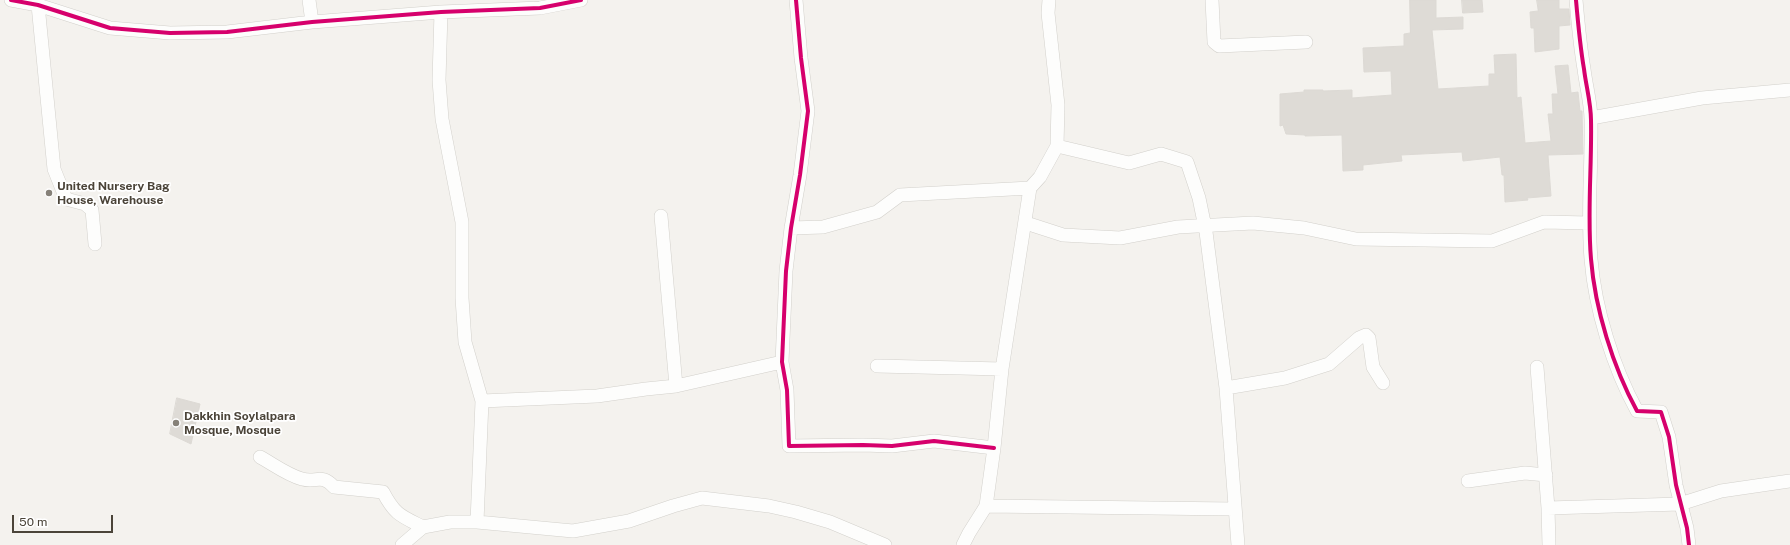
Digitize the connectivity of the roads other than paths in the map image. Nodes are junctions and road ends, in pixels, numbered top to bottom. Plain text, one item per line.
1 (11, 0) edge
2 (309, 0) edge
3 (581, 0) edge
4 (796, 0) edge
5 (1049, 0) edge
6 (1212, 0) edge
7 (1576, 0) edge
8 (38, 5) junction
9 (444, 8) edge
10 (312, 22) junction
11 (1306, 42) dead end
12 (1790, 90) edge
13 (1591, 118) junction
14 (1057, 146) junction
15 (1030, 188) junction
16 (661, 216) dead end
17 (1026, 223) junction
18 (1589, 223) junction
19 (1205, 226) junction
20 (791, 228) junction
21 (95, 244) dead end
22 (782, 362) junction
23 (878, 366) dead end
24 (1537, 367) dead end
25 (1002, 369) junction
26 (1382, 383) dead end
27 (676, 386) junction
28 (1226, 388) junction
29 (482, 401) junction
30 (994, 448) junction
31 (260, 457) dead end
32 (1546, 475) junction
33 (1468, 481) dead end
34 (1790, 481) edge
35 (1680, 504) junction
36 (986, 506) junction
37 (1548, 508) junction
38 (1234, 509) junction
39 (477, 522) junction
40 (423, 527) junction
41 (409, 542) edge
42 (886, 545) edge
43 (963, 545) edge
44 (1238, 545) edge
45 (1549, 545) edge
46 (1689, 545) edge

1 - 8 street
2 - 10 street
3 - 9 street
4 - 20 street
5 - 14 street
6 - 11 street
7 - 13 street
8 - 10 street
8 - 21 street
9 - 10 street
9 - 29 street
12 - 13 street
13 - 18 street
14 - 15 street
14 - 19 street
15 - 17 street
15 - 20 street
16 - 27 street
17 - 19 street
17 - 25 street
18 - 19 street
18 - 35 street
19 - 28 street
20 - 22 street
22 - 27 street
22 - 30 street
23 - 25 street
24 - 32 street
25 - 30 street
26 - 28 street
27 - 29 street
28 - 38 street
29 - 39 street
30 - 36 street
31 - 40 street
32 - 33 street
32 - 37 street
34 - 35 street
35 - 37 street
35 - 46 street
36 - 38 street
36 - 43 street
37 - 45 street
38 - 44 street
39 - 40 street
39 - 42 street
40 - 41 street

